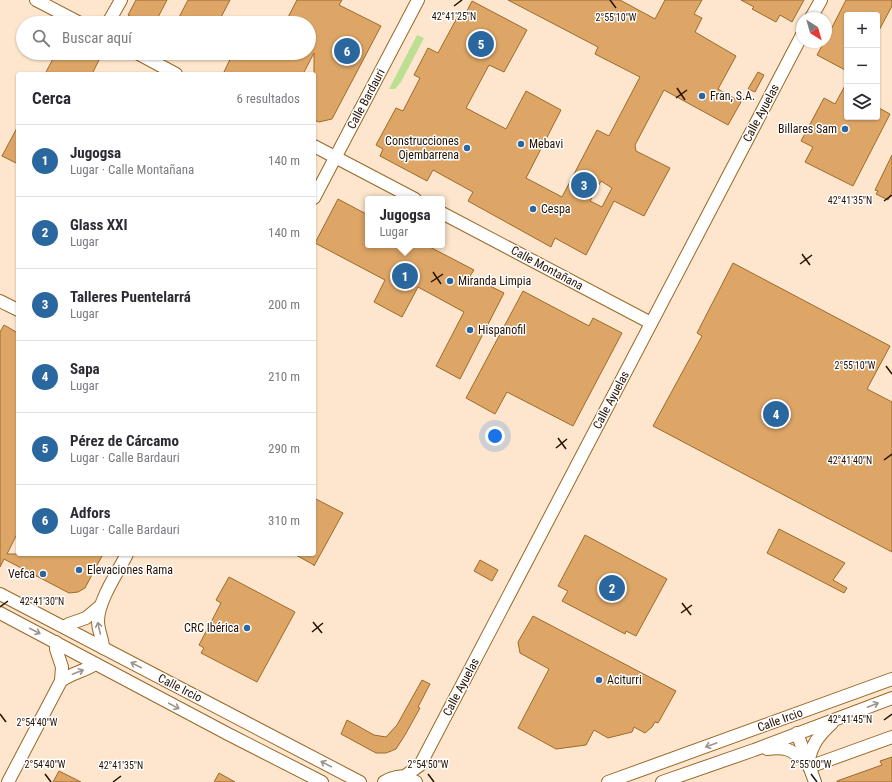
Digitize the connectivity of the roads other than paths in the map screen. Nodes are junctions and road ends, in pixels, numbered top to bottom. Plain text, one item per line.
1 (36, 0) edge
2 (121, 0) edge
3 (418, 0) edge
4 (820, 0) edge
5 (814, 12) edge
6 (67, 16) edge
7 (112, 16) edge
8 (796, 46) edge
9 (150, 60) edge
10 (172, 72) edge
11 (316, 147) edge
12 (335, 157) junction
13 (316, 194) edge
14 (409, 196) edge
15 (445, 215) edge
16 (0, 301) edge
17 (16, 309) edge
18 (651, 323) junction
19 (126, 556) edge
20 (0, 594) edge
21 (100, 607) junction
22 (0, 613) edge
23 (64, 627) junction
24 (56, 642) junction
25 (103, 648) junction
26 (96, 664) junction
27 (892, 678) edge
28 (61, 681) junction
29 (843, 696) junction
30 (892, 698) edge
31 (836, 719) junction
32 (797, 733) junction
33 (735, 736) junction
34 (892, 737) edge
35 (754, 750) junction
36 (420, 765) junction
37 (809, 765) junction
38 (706, 767) junction
39 (397, 777) junction
40 (8, 782) edge
41 (322, 782) edge
42 (360, 782) edge
43 (384, 782) edge
44 (416, 782) edge
45 (421, 782) edge
46 (608, 782) edge
47 (662, 782) edge
48 (685, 782) edge
49 (815, 782) edge

1 - 6 street
2 - 7 street
3 - 12 street, Calle Bardauri
4 - 5 street
8 - 18 street, Calle Ayuelas
9 - 10 street
11 - 12 street
12 - 13 street, Calle Bardauri
12 - 14 street
15 - 18 street, Calle Montañana
16 - 17 street
18 - 36 street, Calle Ayuelas
19 - 21 street
20 - 23 street, Calle Ircio
21 - 23 street
25 -> 21 street
22 -> 24 street, Calle Ircio
23 - 25 street, Calle Ircio
24 - 26 street, Calle Ircio
24 - 28 street
42 -> 25 street, Calle Ircio
28 -> 26 street
26 -> 41 street, Calle Ircio
27 - 29 street, Calle Ircio
28 - 40 street
29 - 32 street
29 - 33 street, Calle Ircio
31 -> 30 street, Calle Ircio
31 - 32 street, Calle Ircio
31 - 37 street
32 - 33 street, Calle Ircio
32 - 35 street, Calle Ircio
32 - 37 street
33 -> 46 street, Calle Ircio
34 - 37 street
35 - 37 street
35 - 38 street, Calle Ircio
36 - 39 street, Calle Ayuelas
36 - 45 street
37 - 49 street
38 - 47 street, Calle Ircio
38 - 48 street
39 - 43 street, Calle Ayuelas
39 - 44 street

